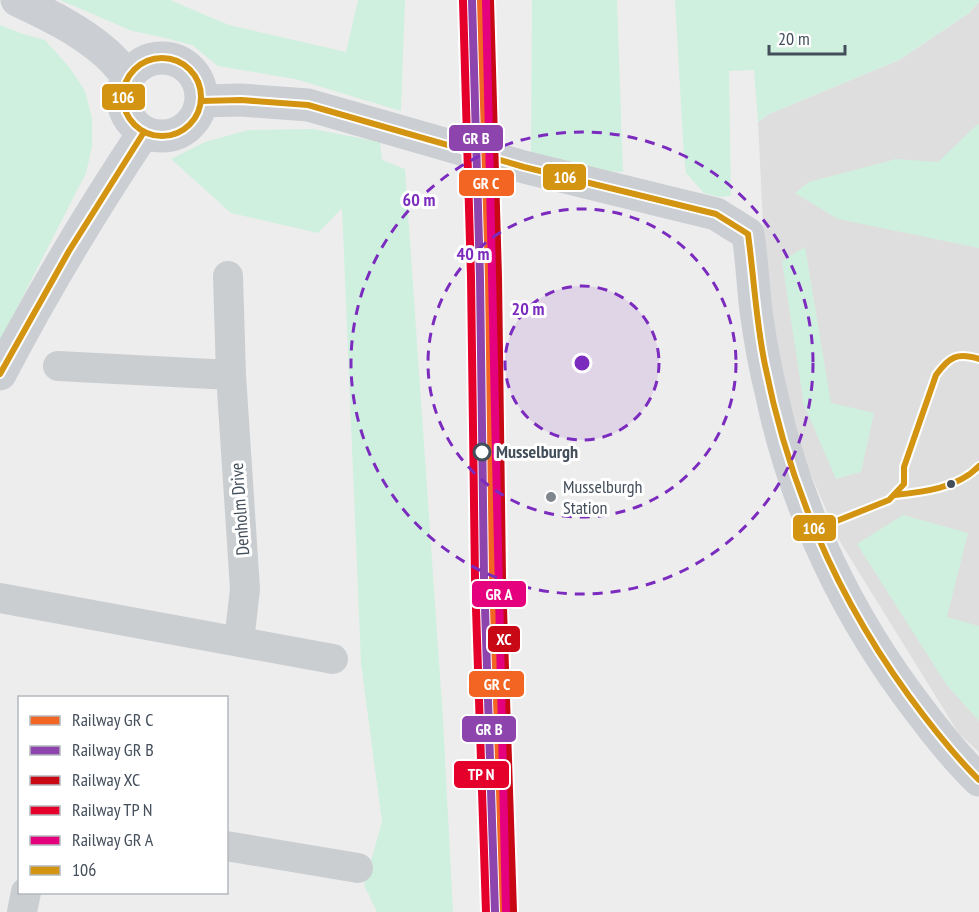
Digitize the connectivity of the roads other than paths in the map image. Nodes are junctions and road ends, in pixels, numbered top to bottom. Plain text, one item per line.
1 (17, 0) edge
2 (129, 77) junction
3 (201, 101) junction
4 (144, 132) junction
5 (228, 276) dead end
6 (58, 366) dead end
7 (0, 374) edge
8 (231, 375) junction
9 (0, 598) edge
10 (239, 642) junction
11 (333, 659) dead end
12 (979, 780) edge
13 (228, 846) edge
14 (358, 868) dead end
15 (26, 894) edge
16 (22, 912) edge

1 - 2 street
2 - 3 street
2 - 4 street
3 - 4 street
3 - 12 street
4 - 7 street
5 - 8 street, Denholm Drive
6 - 8 street
8 - 10 street, Denholm Drive
9 - 10 street
10 - 11 street
13 - 14 street
15 - 16 street

